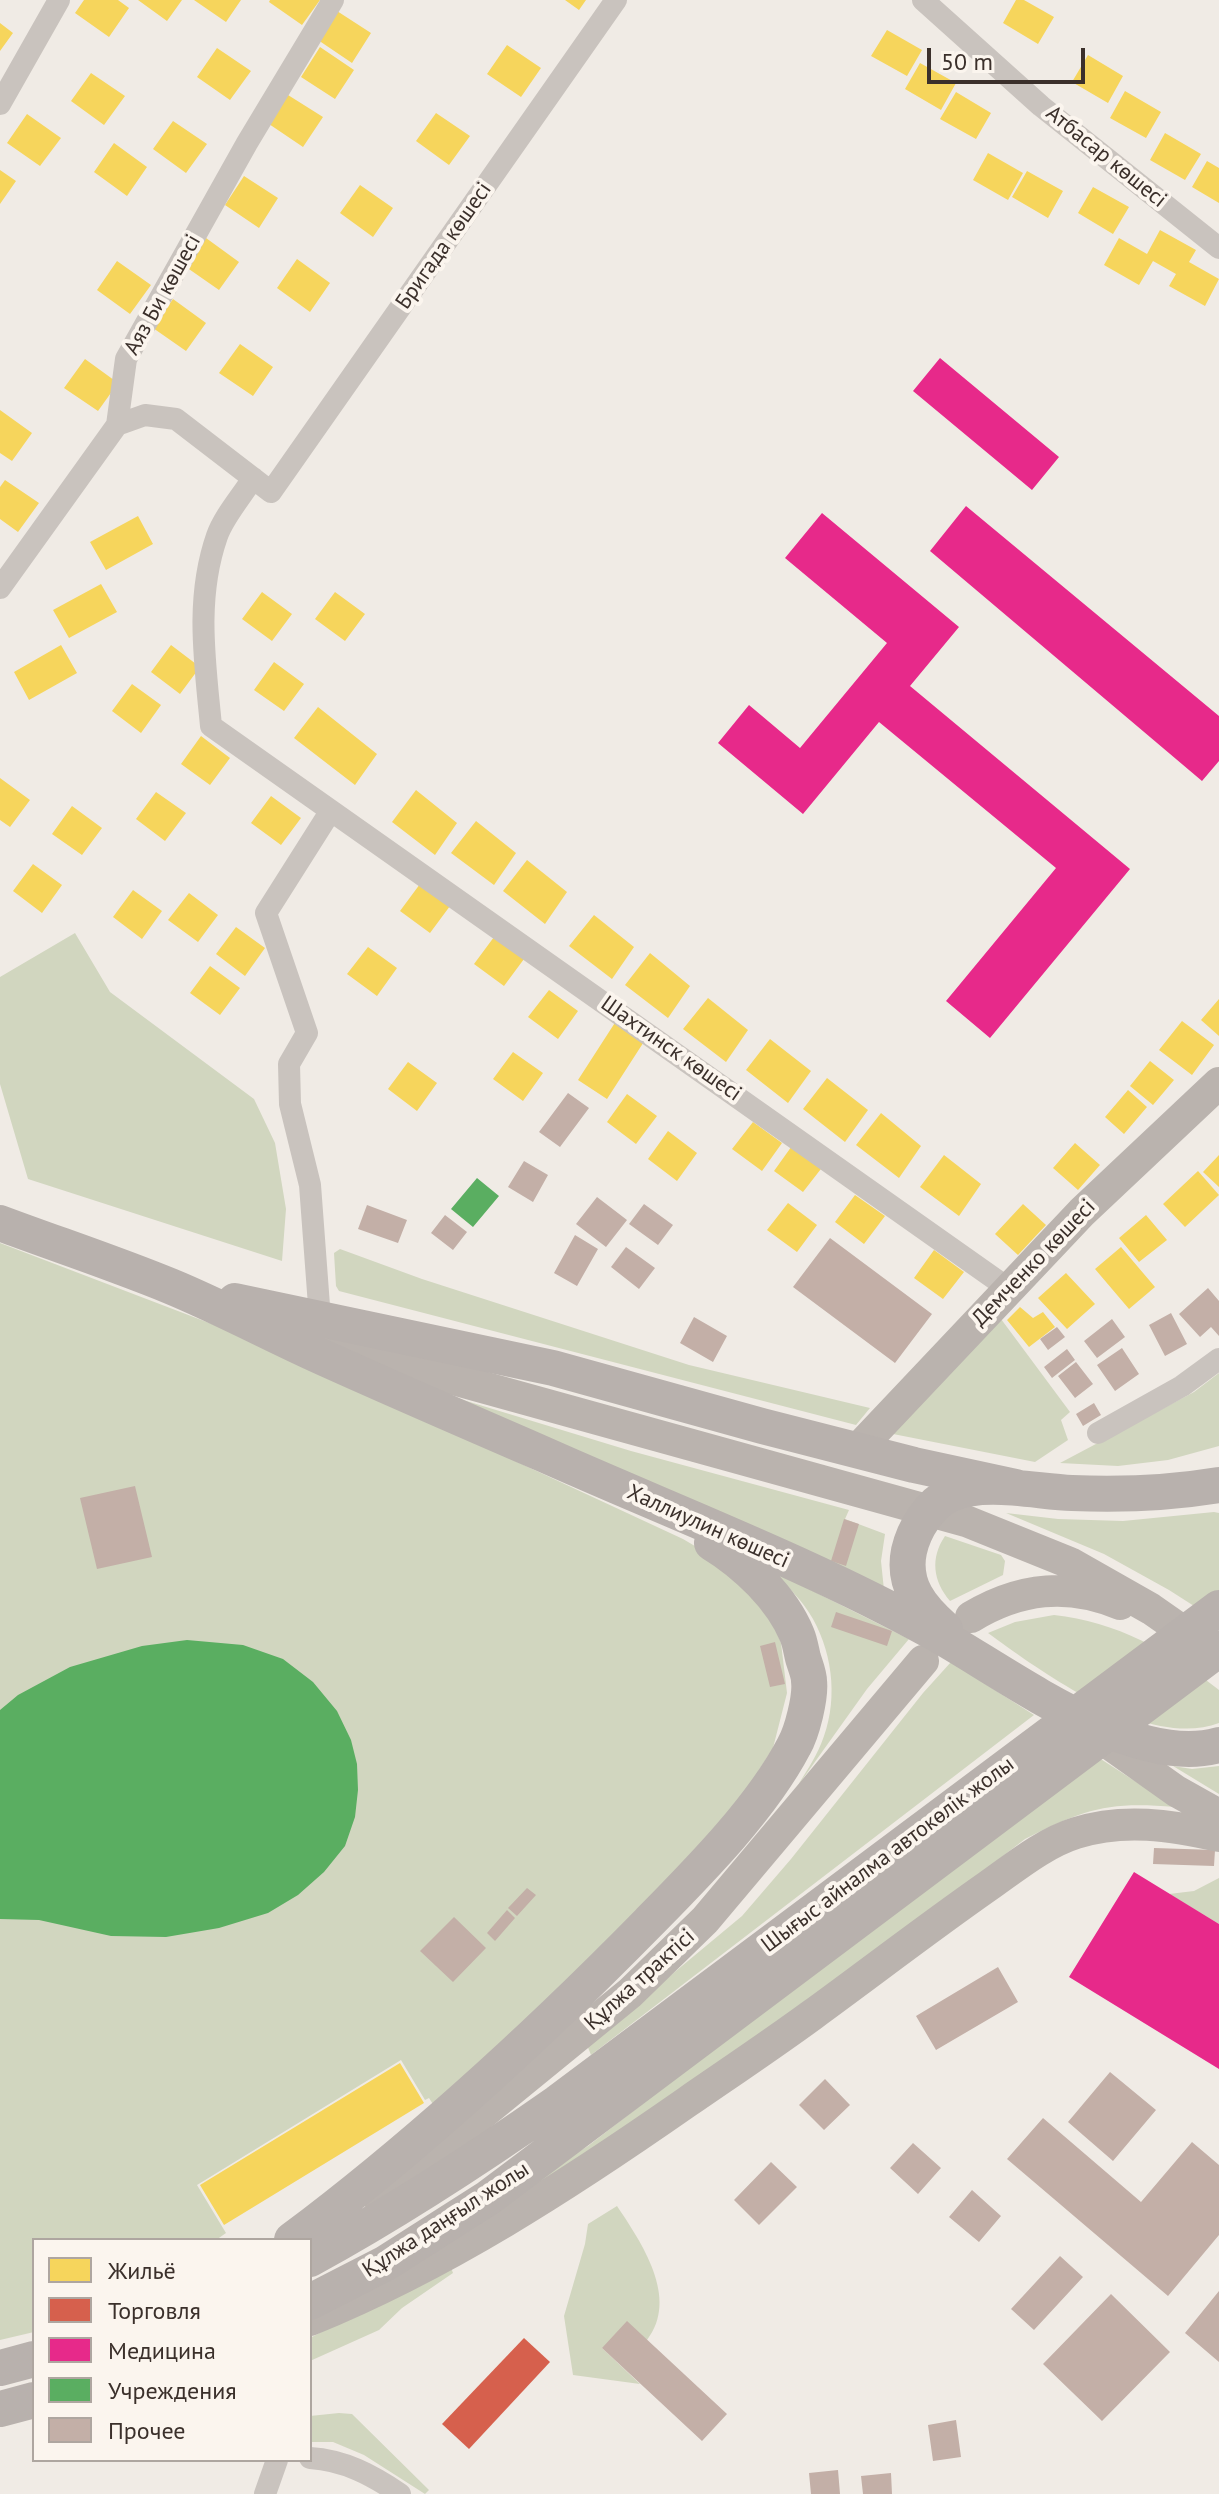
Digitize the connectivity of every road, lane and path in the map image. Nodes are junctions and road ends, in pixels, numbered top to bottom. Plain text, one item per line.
1 (59, 0) edge
2 (333, 0) edge
3 (616, 0) edge
4 (923, 0) edge
5 (0, 104) edge
6 (1219, 248) edge
7 (117, 425) junction
8 (262, 485) junction
9 (0, 588) edge
10 (330, 812) junction
11 (1219, 1083) edge
12 (0, 1223) edge
13 (171, 1287) junction
14 (1009, 1289) junction
15 (320, 1319) junction
16 (1219, 1359) edge
17 (1098, 1433) dead end
18 (857, 1450) junction
19 (602, 1481) junction
20 (1219, 1485) edge
21 (1016, 1487) junction
22 (1179, 1491) junction
23 (1219, 1498) edge
24 (1219, 1608) edge
25 (971, 1617) dead end
26 (1219, 1649) edge
27 (973, 1654) junction
28 (1219, 1660) edge
29 (923, 1661) dead end
30 (1140, 1688) junction
31 (1051, 1703) junction
32 (1219, 1745) edge
33 (1219, 1815) edge
34 (1219, 1836) edge
35 (568, 2117) junction
36 (294, 2238) edge
37 (305, 2238) edge
38 (312, 2258) edge
39 (312, 2301) edge
40 (312, 2319) edge
41 (32, 2360) edge
42 (0, 2368) edge
43 (32, 2401) edge
44 (0, 2409) edge
45 (312, 2458) edge
46 (276, 2462) edge
47 (264, 2493) edge
48 (400, 2494) edge

1 - 5 street
2 - 7 street, Аяз Би көшесі
3 - 8 street, Бригада көшесі
4 - 6 street, Атбасар көшесі
7 - 8 street
7 - 9 street, Аяз Би көшесі
8 - 10 street, Шахтинск көшесі
10 - 14 street, Шахтинск көшесі
10 - 15 street
11 - 14 main road, Демченко көшесі
12 - 13 main road
13 - 15 main road
13 - 19 main road, Халлиулин көшесі
13 - 28 main road
14 - 18 main road, Демченко көшесі
15 - 18 main road
16 - 17 street
18 - 21 main road
19 - 27 main road, Халлиулин көшесі
19 - 36 main road
20 - 22 main road
21 - 22 main road
21 - 27 main road
22 - 23 main road
24 - 30 main road, Шығыс айналма автокөлік жолы
25 - 28 main road
26 - 30 main road
27 - 31 main road, Халлиулин көшесі
29 - 37 main road, Құлжа трактісі
30 - 35 main road, Шығыс айналма автокөлік жолы
31 - 32 main road
31 - 33 main road, Халлиулин көшесі
34 - 40 main road
35 - 38 main road, Құлжа даңғыл жолы
35 - 39 main road, Құлжа даңғыл жолы
41 - 42 main road
43 - 44 main road
45 - 48 street
46 - 47 street

